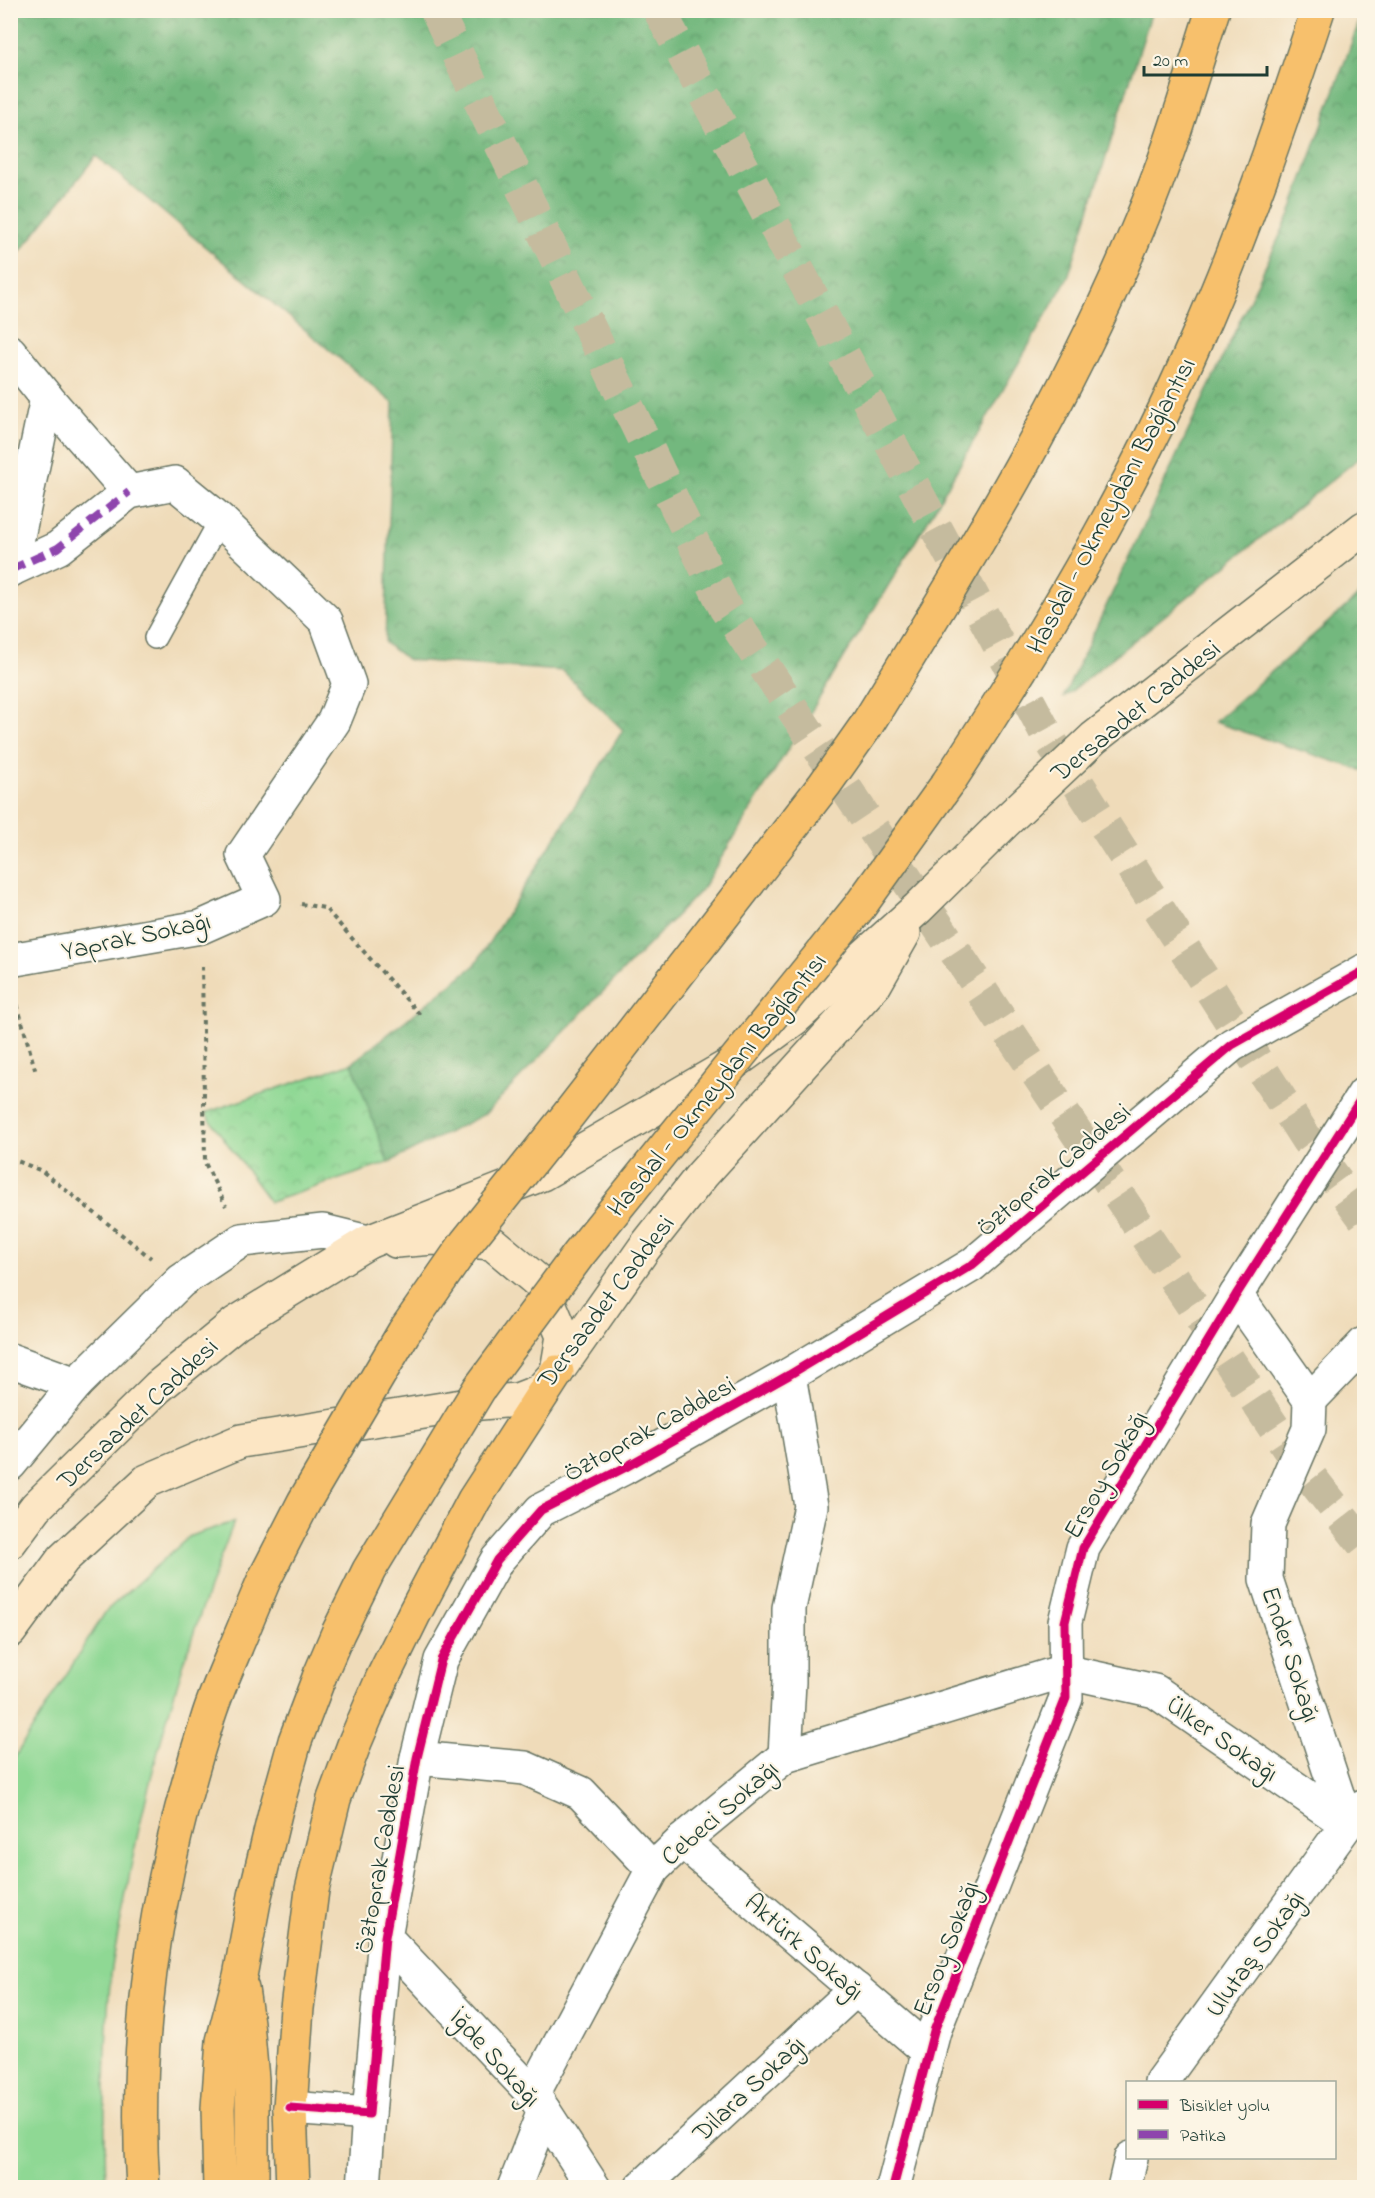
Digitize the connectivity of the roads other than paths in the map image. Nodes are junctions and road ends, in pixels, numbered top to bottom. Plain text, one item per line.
1 (1213, 10) edge
2 (1318, 10) edge
3 (10, 352) edge
4 (47, 398) junction
5 (129, 492) junction
6 (220, 520) junction
7 (1365, 528) edge
8 (11, 570) edge
9 (154, 638) dead end
10 (918, 908) junction
11 (1365, 971) edge
12 (12, 974) edge
13 (1365, 1094) edge
14 (368, 1242) junction
15 (1236, 1295) junction
16 (1365, 1344) edge
17 (10, 1360) edge
18 (556, 1372) junction
19 (789, 1375) junction
20 (76, 1384) junction
21 (1310, 1400) junction
22 (10, 1464) edge
23 (10, 1542) edge
24 (10, 1631) edge
25 (1064, 1671) junction
26 (784, 1756) junction
27 (417, 1758) junction
28 (1356, 1815) edge
29 (682, 1840) junction
30 (653, 1869) junction
31 (385, 1937) junction
32 (240, 1976) junction
33 (856, 1989) junction
34 (929, 2052) junction
35 (1162, 2081) edge
36 (539, 2102) junction
37 (290, 2108) junction
38 (369, 2114) junction
39 (1131, 2159) edge
40 (143, 2187) edge
41 (220, 2187) edge
42 (252, 2187) edge
43 (293, 2187) edge
44 (364, 2187) edge
45 (514, 2187) edge
46 (594, 2187) edge
47 (641, 2187) edge
48 (893, 2187) edge
49 (1124, 2187) edge

1 - 40 highway, bridge
2 - 32 highway, Hasdal - Okmeydanı Bağlantısı, bridge
3 - 4 street
4 - 5 street
4 - 8 street
5 - 6 street
5 - 8 street
6 - 9 lane
6 - 12 street, Yaprak Sokağı
7 - 10 main road, Dersaadet Caddesi
10 - 14 main road, Dersaadet Caddesi
10 - 18 main road, Dersaadet Caddesi
11 - 19 street, Öztoprak Caddesi
13 - 15 street, Ersoy Sokağı
14 - 18 main road
14 - 20 street
14 - 23 main road, Dersaadet Caddesi
15 - 21 street
15 - 25 street, Ersoy Sokağı
16 - 21 street
17 - 20 street
18 - 24 main road, Dersaadet Caddesi
18 - 37 highway
19 - 26 street
19 - 27 street, Öztoprak Caddesi
20 - 22 street
21 - 28 street, Ender Sokağı
25 - 26 street, Cebeci Sokağı
25 - 28 street, Ülker Sokağı
25 - 34 street, Ersoy Sokağı
26 - 29 street, Cebeci Sokağı
27 - 30 street
27 - 31 street, Öztoprak Caddesi
28 - 35 street, Ulutaş Sokağı
29 - 30 street, Cebeci Sokağı
29 - 33 street, Aktürk Sokağı
30 - 36 street, Cebeci Sokağı
31 - 36 street, İğde Sokağı
31 - 38 street, Öztoprak Caddesi
32 - 41 highway, Hasdal - Okmeydanı Bağlantısı
32 - 42 highway
33 - 34 street, Aktürk Sokağı
33 - 47 street, Dilara Sokağı
34 - 48 street, Ersoy Sokağı
36 - 45 street, Cebeci Sokağı
36 - 46 street, İğde Sokağı
37 - 38 street
37 - 43 highway
38 - 44 street, Öztoprak Caddesi
39 - 49 street

